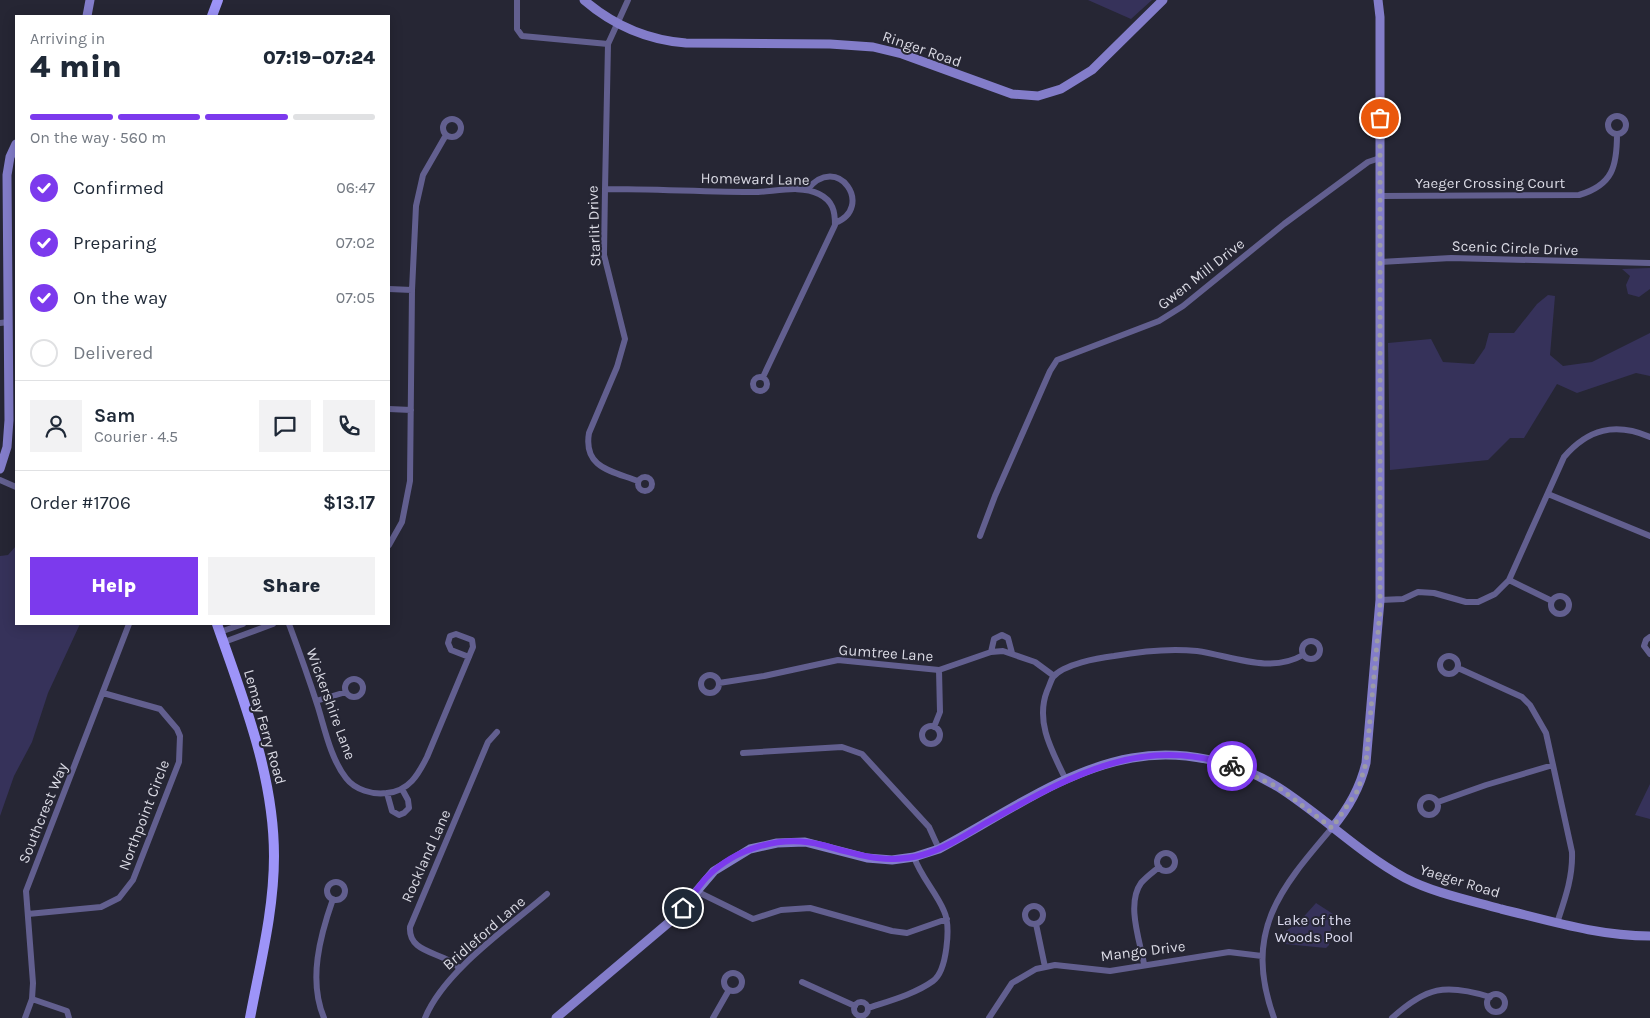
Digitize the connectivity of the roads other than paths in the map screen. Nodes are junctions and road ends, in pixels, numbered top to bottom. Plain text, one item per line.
1 (90, 0) edge
2 (218, 0) edge
3 (517, 0) edge
4 (584, 0) edge
5 (628, 0) edge
6 (1163, 0) edge
7 (1378, 0) edge
8 (87, 15) edge
9 (212, 15) edge
10 (617, 23) junction
11 (608, 44) junction
12 (1617, 134) dead end
13 (446, 135) dead end
14 (15, 146) edge
15 (1380, 158) junction
16 (605, 189) junction
17 (807, 190) junction
18 (1380, 196) junction
19 (835, 223) junction
20 (1380, 262) junction
21 (1650, 263) edge
22 (390, 289) edge
23 (412, 290) junction
24 (4, 322) edge
25 (763, 377) dead end
26 (390, 409) edge
27 (411, 410) junction
28 (1650, 437) edge
29 (0, 469) edge
30 (0, 480) edge
31 (638, 481) dead end
32 (15, 487) edge
33 (1548, 494) junction
34 (980, 536) dead end
35 (1650, 536) edge
36 (390, 544) edge
37 (1509, 580) junction
38 (1380, 600) junction
39 (1552, 601) dead end
40 (129, 625) edge
41 (240, 625) edge
42 (266, 625) edge
43 (290, 625) edge
44 (220, 632) edge
45 (1650, 637) edge
46 (991, 652) junction
47 (1012, 652) junction
48 (1650, 654) edge
49 (1303, 655) dead end
50 (469, 657) dead end
51 (1458, 668) dead end
52 (939, 670) junction
53 (1054, 676) junction
54 (719, 682) dead end
55 (346, 692) dead end
56 (104, 693) junction
57 (316, 701) junction
58 (934, 727) dead end
59 (497, 732) dead end
60 (743, 753) dead end
61 (1553, 765) junction
62 (1066, 780) junction
63 (402, 789) junction
64 (387, 793) junction
65 (1438, 802) dead end
66 (1332, 828) junction
67 (939, 849) junction
68 (914, 857) junction
69 (1159, 867) dead end
70 (696, 891) junction
71 (547, 894) dead end
72 (333, 899) dead end
73 (28, 914) junction
74 (947, 919) junction
75 (1556, 923) junction
76 (1036, 924) dead end
77 (1650, 936) edge
78 (1262, 956) junction
79 (1144, 964) junction
80 (1045, 967) junction
81 (460, 969) junction
82 (802, 982) dead end
83 (729, 990) dead end
84 (1490, 998) dead end
85 (32, 999) junction
86 (855, 1006) junction
87 (868, 1008) junction
88 (27, 1017) edge
89 (69, 1018) edge
90 (250, 1018) edge
91 (324, 1018) edge
92 (425, 1018) edge
93 (556, 1018) edge
94 (713, 1018) edge
95 (989, 1018) edge
96 (1274, 1018) edge
97 (1392, 1018) edge

1 - 8 street
2 - 9 main road
3 - 11 street
4 - 10 street, Ringer Road
5 - 10 street, Starlit Drive
6 - 10 street, Ringer Road
7 - 15 street
10 - 11 street, Starlit Drive
11 - 16 street, Starlit Drive
12 - 18 street, Yaeger Crossing Court
13 - 23 street
14 - 24 street
15 - 18 street
15 - 34 street, Gwen Mill Drive
16 - 17 street, Homeward Lane
16 - 31 street, Starlit Drive
17 - 19 street, Homeward Lane
17 - 19 street
18 - 20 street
19 - 25 street
20 - 21 street, Scenic Circle Drive
20 - 38 street
22 - 23 street
23 - 27 street
24 - 29 street
26 - 27 street
27 - 36 street
28 - 33 street
30 - 32 street
33 - 35 street
33 - 37 street
37 - 38 street
37 - 39 street
38 - 66 street
40 - 56 street, Southcrest Way
41 - 44 street
42 - 44 street
43 - 57 street, Wickershire Lane
44 - 90 main road, Lemay Ferry Road
45 - 48 street
46 - 47 street, Gumtree Lane
46 - 47 street, Gumtree Lane
46 - 52 street, Gumtree Lane
47 - 53 street, Gumtree Lane
49 - 53 street
50 - 63 street
51 - 61 street
52 - 54 street, Gumtree Lane
52 - 58 street
53 - 62 street
55 - 57 street
56 - 73 street, Southcrest Way
56 - 73 street, Northpoint Circle
57 - 64 street, Wickershire Lane
59 - 81 street, Rockland Lane
60 - 67 street
61 - 65 street
61 - 75 street
62 - 66 street, Yaeger Road
62 - 67 street, Yaeger Road
63 - 64 street, Wickershire Lane
63 - 64 street
66 - 75 street, Yaeger Road
66 - 78 street
67 - 68 street, Yaeger Road
68 - 70 street, Yaeger Road
68 - 74 street
69 - 79 street
70 - 74 street
70 - 93 street, Yaeger Road
71 - 81 street, Bridleford Lane
72 - 91 street
73 - 85 street, Southcrest Way
74 - 87 street
75 - 77 street, Yaeger Road
76 - 80 street
78 - 79 street, Mango Drive
78 - 96 street
79 - 80 street, Mango Drive
80 - 95 street, Mango Drive
81 - 92 street, Bridleford Lane
82 - 86 street
83 - 94 street
84 - 97 street
85 - 88 street, Southcrest Way
85 - 89 street
86 - 87 street
86 - 87 street

